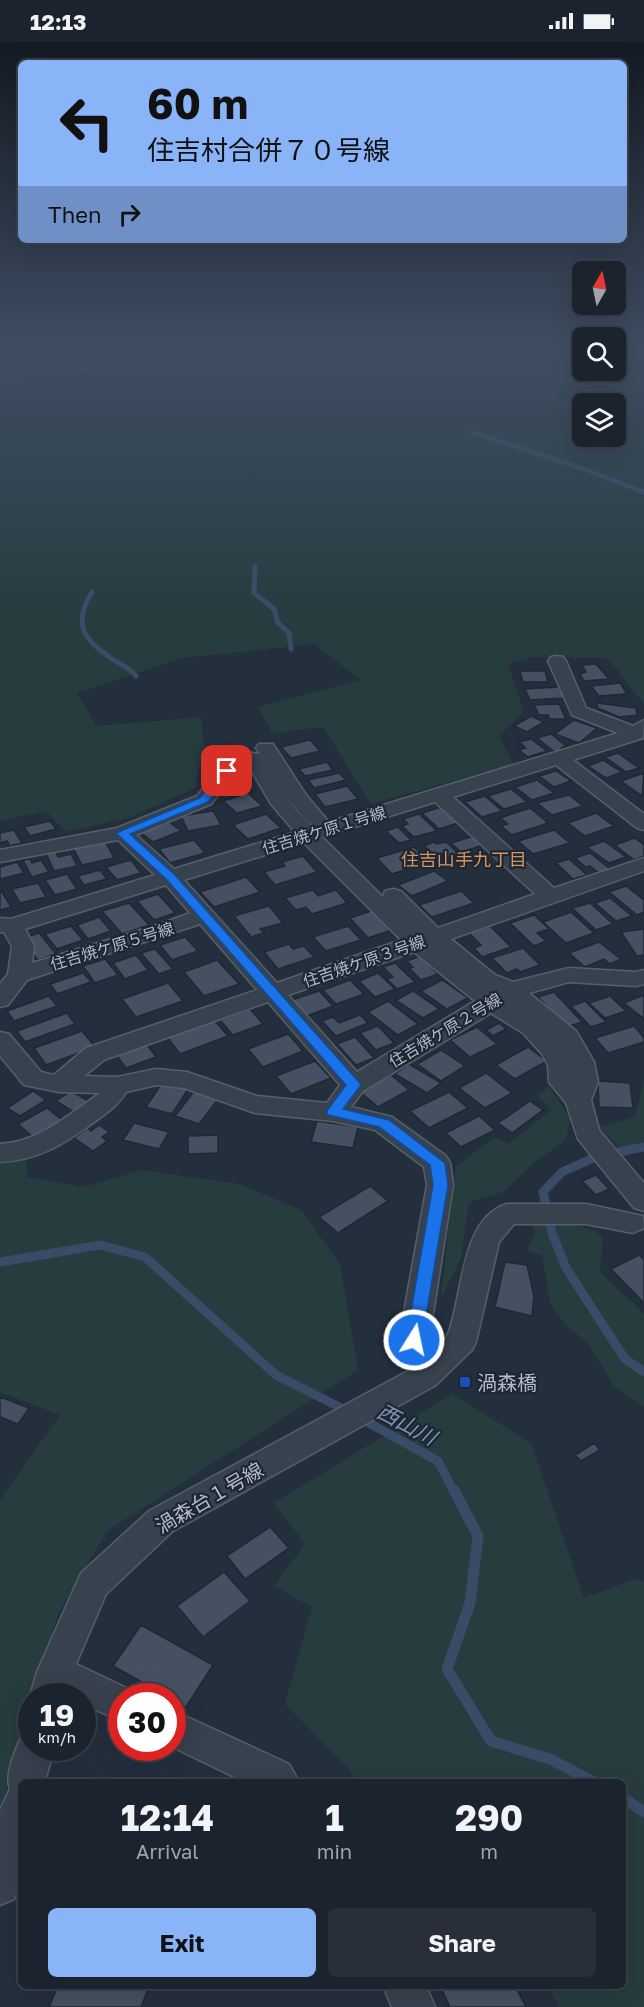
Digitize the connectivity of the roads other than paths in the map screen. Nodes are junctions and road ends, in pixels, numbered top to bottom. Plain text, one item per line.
1 (557, 661) dead end
2 (640, 730) edge
3 (266, 748) dead end
4 (559, 758) junction
5 (439, 795) junction
6 (644, 824) edge
7 (122, 833) junction
8 (317, 833) junction
9 (0, 856) edge
10 (644, 864) edge
11 (171, 878) junction
12 (551, 897) junction
13 (204, 915) junction
14 (6, 926) edge
15 (426, 940) junction
16 (19, 975) junction
17 (644, 977) edge
18 (271, 994) junction
19 (501, 996) junction
20 (0, 1000) edge
21 (0, 1040) edge
22 (59, 1084) junction
23 (117, 1085) junction
24 (354, 1085) junction
25 (333, 1112) junction
26 (0, 1153) edge
27 (639, 1209) edge
28 (418, 1380) junction
29 (51, 1683) edge
30 (186, 1735) edge
31 (32, 1761) edge
32 (27, 1779) edge
33 (277, 1779) edge
34 (18, 1815) edge
35 (0, 1885) edge
36 (405, 1989) edge
37 (414, 2007) edge

1 - 2 street, 住吉焼ケ原１号線
2 - 4 street, 住吉焼ケ原１号線
3 - 8 street
4 - 5 street, 住吉焼ケ原１号線
4 - 6 street
5 - 8 street, 住吉焼ケ原１号線
5 - 12 street
7 - 8 street
7 - 9 street
7 - 11 street
8 - 11 street, 住吉焼ケ原１号線
8 - 15 street
10 - 12 street, 住吉焼ケ原３号線
11 - 13 street
11 - 14 street, 住吉焼ケ原１号線
12 - 15 street, 住吉焼ケ原３号線
13 - 16 street, 住吉焼ケ原５号線
13 - 18 street
14 - 16 street
15 - 18 street, 住吉焼ケ原３号線
15 - 19 street
16 - 20 street
17 - 19 street, 住吉焼ケ原２号線
18 - 22 street, 住吉焼ケ原３号線
18 - 24 street
19 - 24 street, 住吉焼ケ原２号線
19 - 27 street
21 - 22 street
22 - 23 street
23 - 25 street
23 - 26 street
24 - 25 street, 住吉焼ケ原２号線
25 - 28 street
27 - 28 street, 渦森台１号線
28 - 29 street, 渦森台１号線
30 - 33 street
31 - 32 street
34 - 35 street
36 - 37 street

